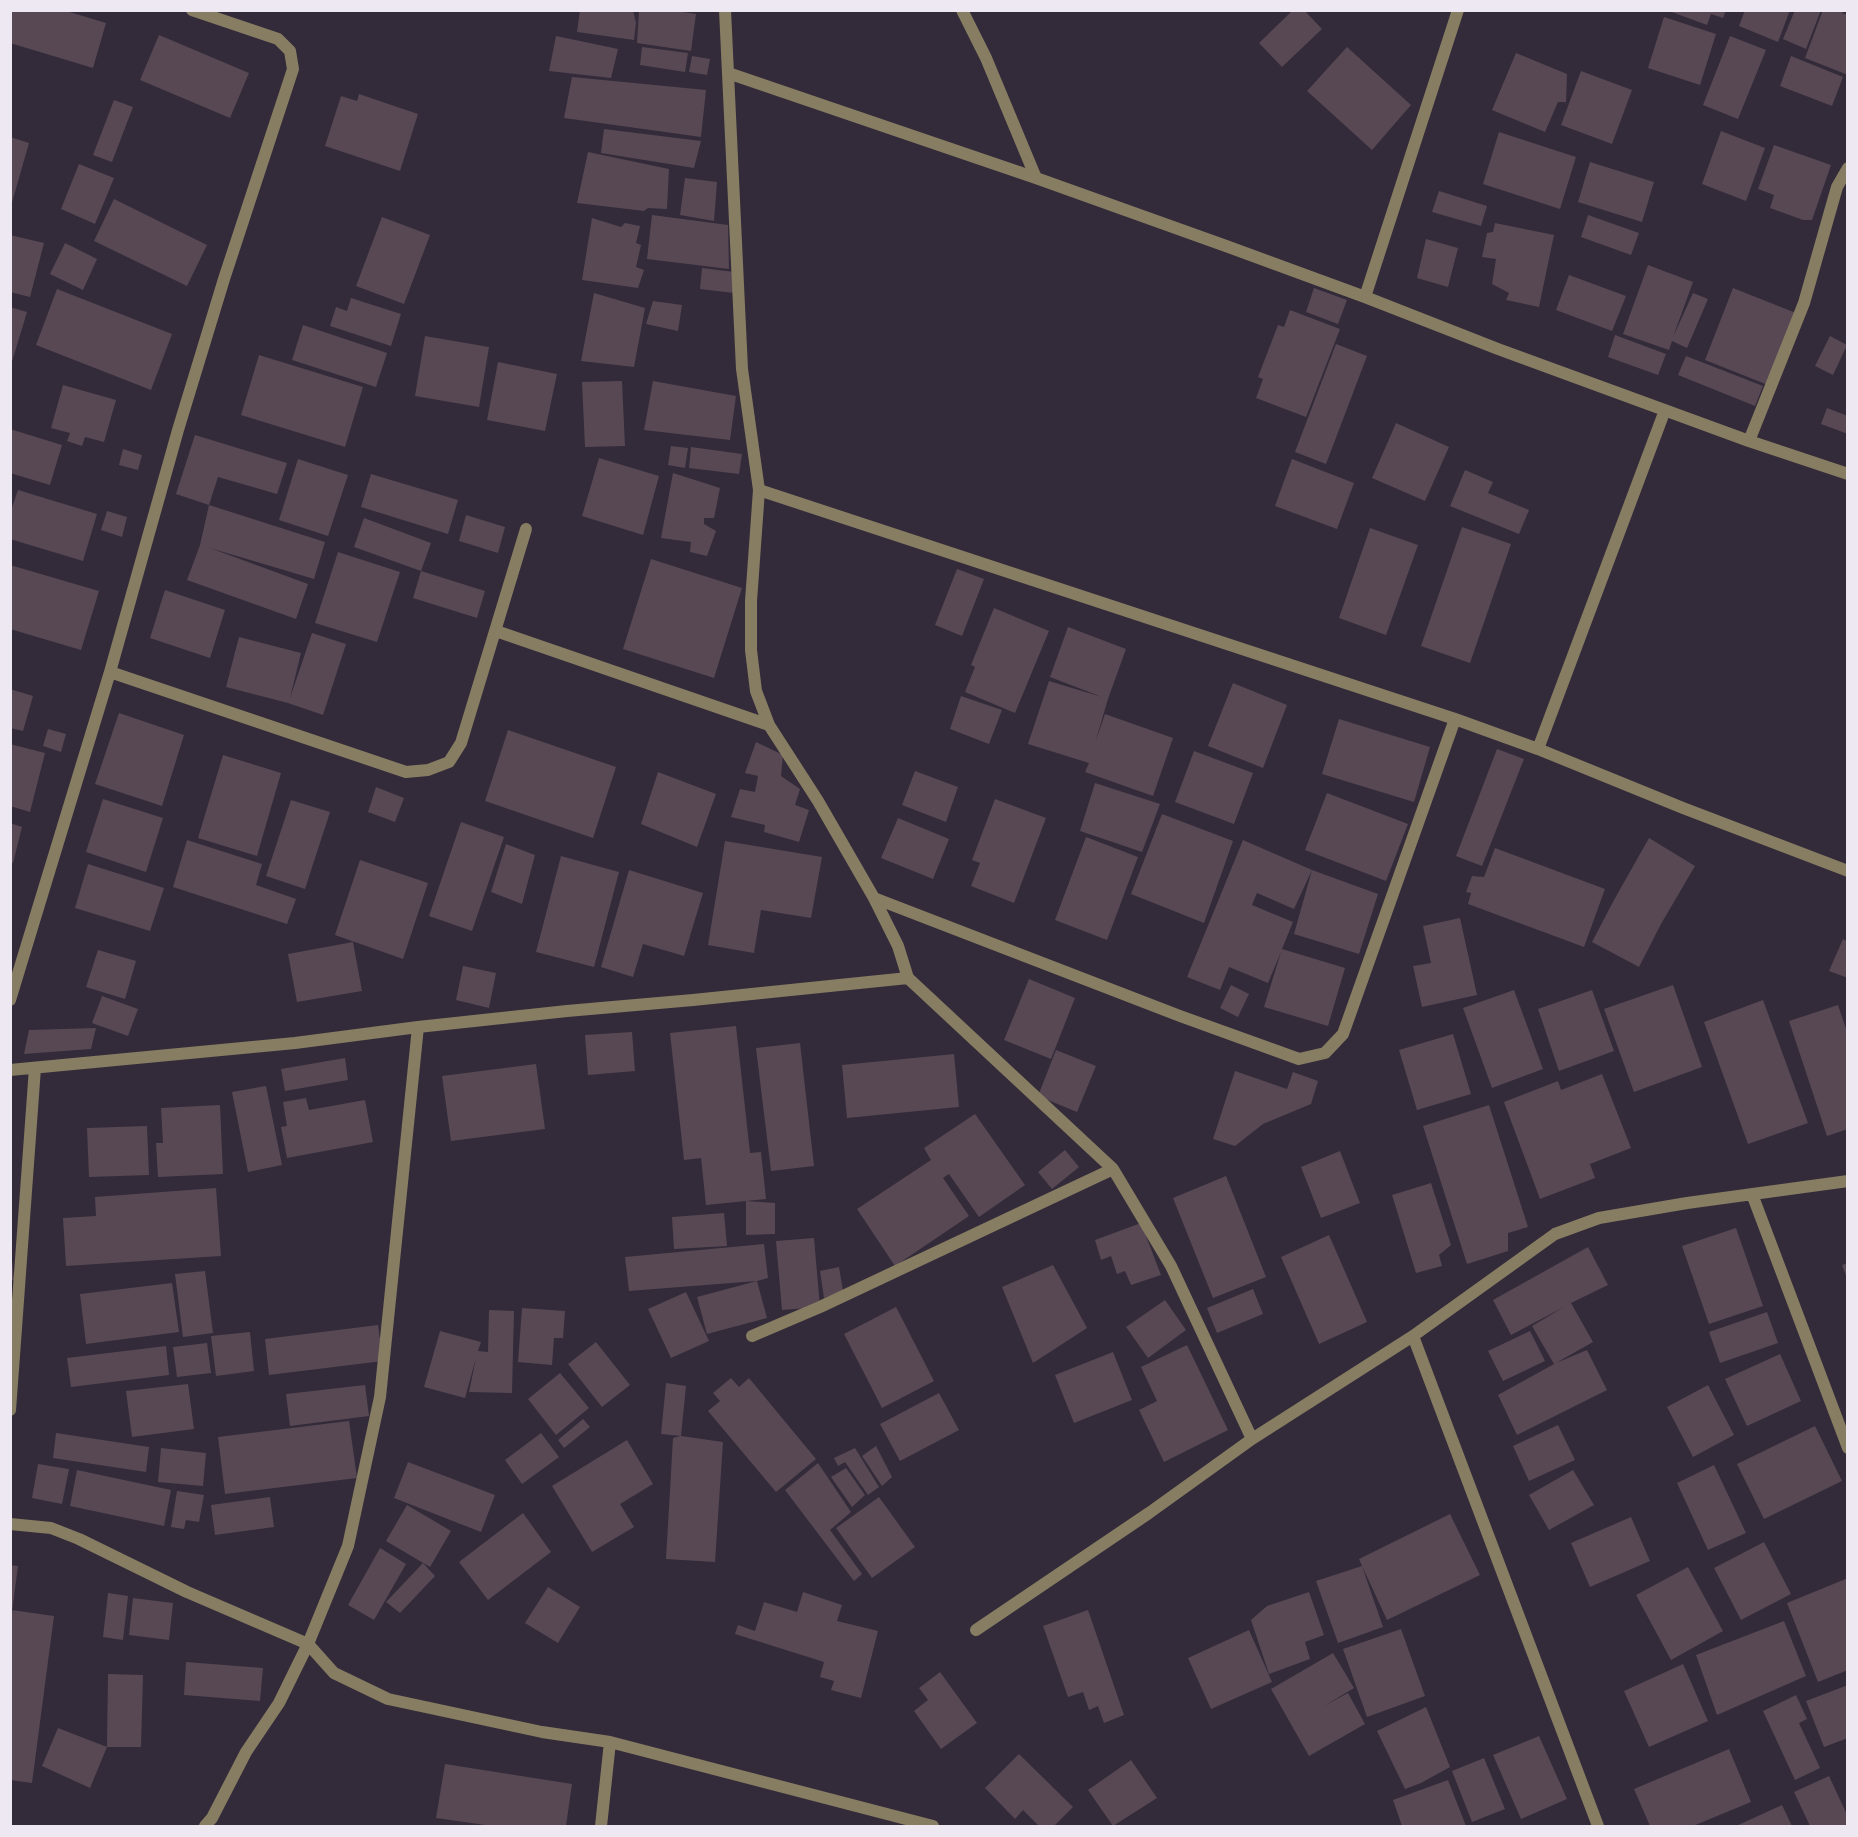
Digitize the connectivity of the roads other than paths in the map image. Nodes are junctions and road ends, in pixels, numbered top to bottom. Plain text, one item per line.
1 (192, 10) edge
2 (725, 10) edge
3 (962, 10) edge
4 (1458, 10) edge
5 (728, 73) junction
6 (1848, 168) edge
7 (1036, 178) junction
8 (1365, 297) junction
9 (1665, 411) junction
10 (1749, 441) junction
11 (1848, 474) edge
12 (759, 490) junction
13 (526, 529) dead end
14 (496, 630) junction
15 (111, 672) junction
16 (1455, 719) junction
17 (769, 725) junction
18 (1538, 749) junction
19 (1848, 871) edge
20 (874, 898) junction
21 (908, 978) junction
22 (10, 1000) edge
23 (418, 1027) junction
24 (35, 1068) junction
25 (10, 1070) edge
26 (1113, 1169) junction
27 (1848, 1181) edge
28 (1752, 1194) junction
29 (752, 1336) dead end
30 (1413, 1336) junction
31 (10, 1410) edge
32 (1252, 1439) junction
33 (1848, 1448) edge
34 (10, 1524) edge
35 (976, 1630) dead end
36 (308, 1644) junction
37 (610, 1742) junction
38 (205, 1827) edge
39 (601, 1827) edge
40 (933, 1827) edge
41 (1598, 1827) edge

1 - 15 street
2 - 5 street
3 - 7 street
4 - 8 street
5 - 7 street
5 - 12 street
6 - 10 street
7 - 8 street
8 - 9 street
9 - 10 street
9 - 18 street
10 - 11 street
12 - 16 street
12 - 17 street
13 - 14 street
14 - 15 street
14 - 17 street
15 - 22 street
16 - 18 street
16 - 20 street
17 - 20 street
18 - 19 street
20 - 21 street
21 - 23 street
21 - 26 street
23 - 24 street
23 - 36 street
24 - 25 street
24 - 31 street
26 - 29 street
26 - 32 street
27 - 28 street
28 - 30 street
28 - 33 street
30 - 32 street
30 - 41 street
32 - 35 street
34 - 36 street
36 - 37 street
36 - 38 street
37 - 39 street
37 - 40 street

